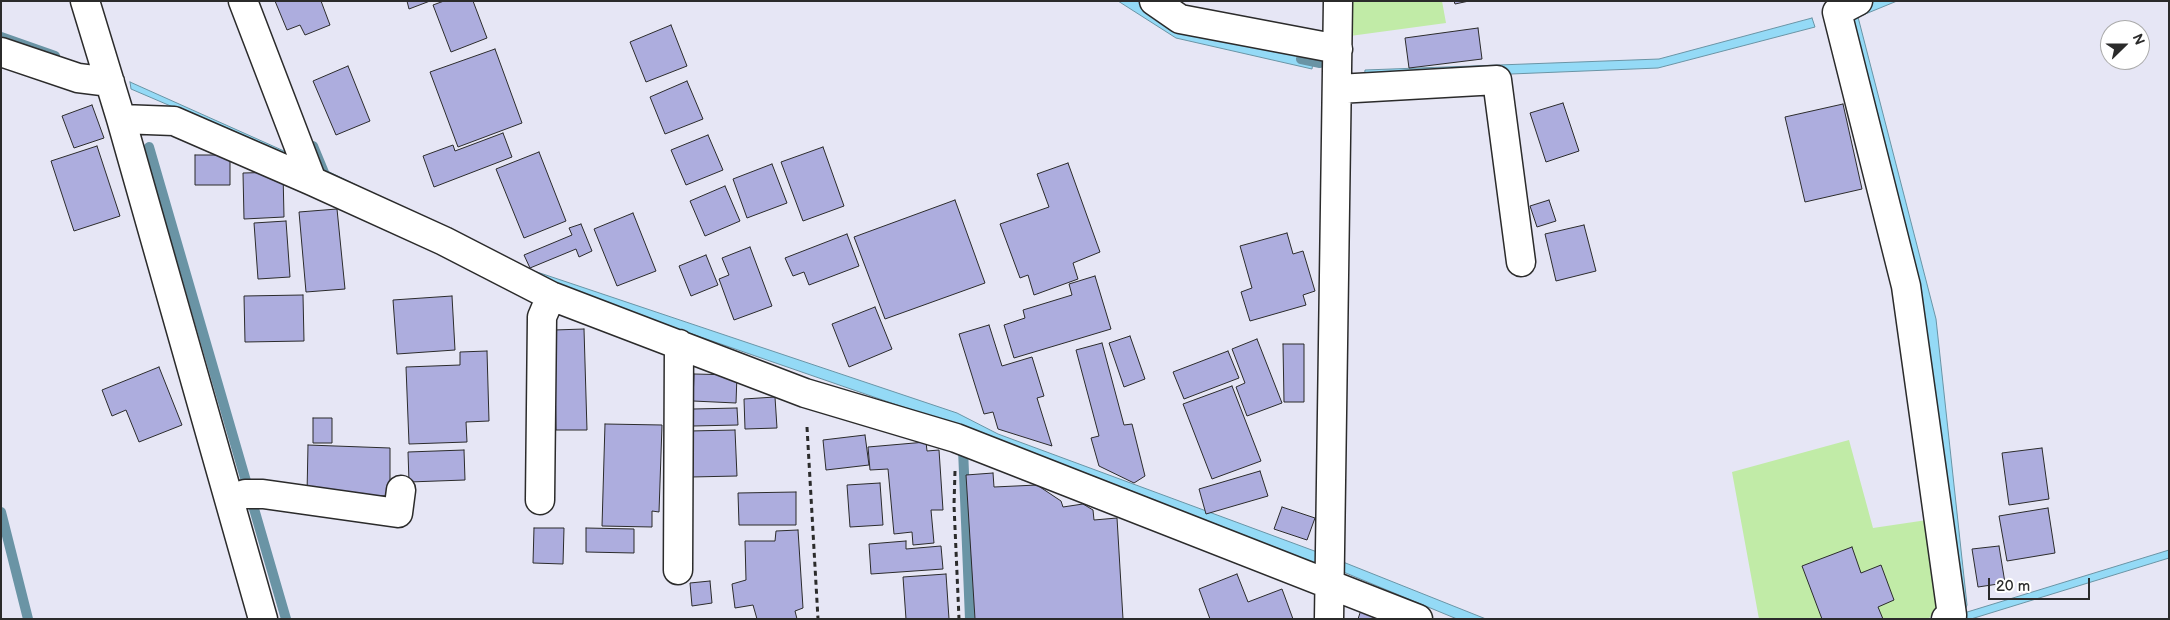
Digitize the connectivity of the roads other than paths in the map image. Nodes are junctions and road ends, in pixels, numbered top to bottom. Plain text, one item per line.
1 (85, 1) edge
2 (243, 1) edge
3 (1154, 1) edge
4 (1338, 1) edge
5 (1858, 1) edge
6 (1338, 49) junction
7 (1, 52) edge
8 (110, 82) junction
9 (1338, 89) junction
10 (121, 119) junction
11 (311, 177) junction
12 (1521, 262) dead end
13 (551, 296) junction
14 (679, 344) junction
15 (401, 490) dead end
16 (245, 496) junction
17 (540, 500) dead end
18 (678, 570) dead end
19 (1328, 585) junction
20 (263, 619) edge
21 (1329, 619) edge
22 (1418, 619) edge
23 (1946, 619) edge

1 - 8 street
2 - 11 street
3 - 6 street
4 - 6 street
5 - 23 street
6 - 9 street
7 - 8 street
8 - 10 street
9 - 12 street
9 - 19 street
10 - 11 street
10 - 16 street
11 - 13 street
13 - 14 street
13 - 17 street
14 - 18 street
14 - 19 street
15 - 16 street
16 - 20 street
19 - 21 street
19 - 22 street

